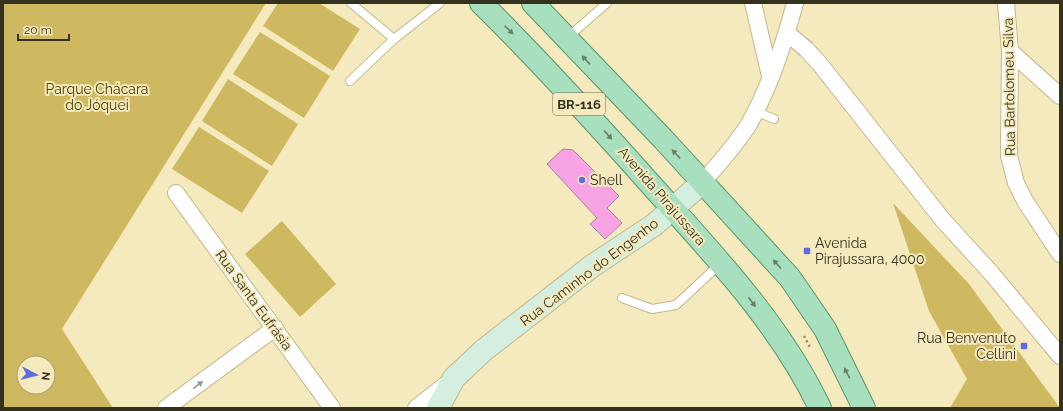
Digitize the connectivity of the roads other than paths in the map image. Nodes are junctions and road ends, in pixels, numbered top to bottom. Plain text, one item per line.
1 (351, 3) edge
2 (440, 3) edge
3 (482, 3) edge
4 (533, 3) edge
5 (607, 3) edge
6 (753, 3) edge
7 (796, 3) edge
8 (1006, 3) edge
9 (787, 33) junction
10 (566, 38) junction
11 (394, 39) junction
12 (1010, 51) junction
13 (770, 76) junction
14 (350, 81) dead end
15 (1060, 96) edge
16 (755, 111) junction
17 (774, 119) dead end
18 (703, 182) junction
19 (176, 192) dead end
20 (673, 209) junction
21 (1060, 254) edge
22 (721, 263) junction
23 (622, 298) dead end
24 (275, 328) junction
25 (1060, 356) edge
26 (454, 378) junction
27 (166, 408) edge
28 (332, 408) edge
29 (416, 408) edge
30 (438, 408) edge
31 (820, 408) edge
32 (864, 408) edge

1 - 11 lane
2 - 11 lane
3 -> 20 main road, Avenida Pirajussara / BR-116
4 - 10 main road, BR-116
5 - 10 lane
6 - 13 street
7 - 9 street, Rua Caminho do Engenho
8 - 12 street, Rua Bartolomeu Silva
9 - 13 street, Rua Caminho do Engenho
9 - 25 street
18 -> 10 main road, BR-116
11 - 14 lane
12 - 15 street
12 - 21 street, Rua Bartolomeu Silva
13 - 16 street, Rua Caminho do Engenho
16 - 17 lane
16 - 18 street, Rua Caminho do Engenho
18 - 20 street, Rua Caminho do Engenho
32 -> 18 main road, BR-116
19 - 24 street, Rua Santa Eufrásia
20 - 22 main road, Avenida Pirajussara / BR-116
20 - 26 street, Rua Caminho do Engenho
22 - 23 lane
22 -> 31 main road, Avenida Pirajussara / BR-116
27 -> 24 street
24 - 28 street, Rua Santa Eufrásia
26 - 29 street
26 - 30 street, Rua Caminho do Engenho

